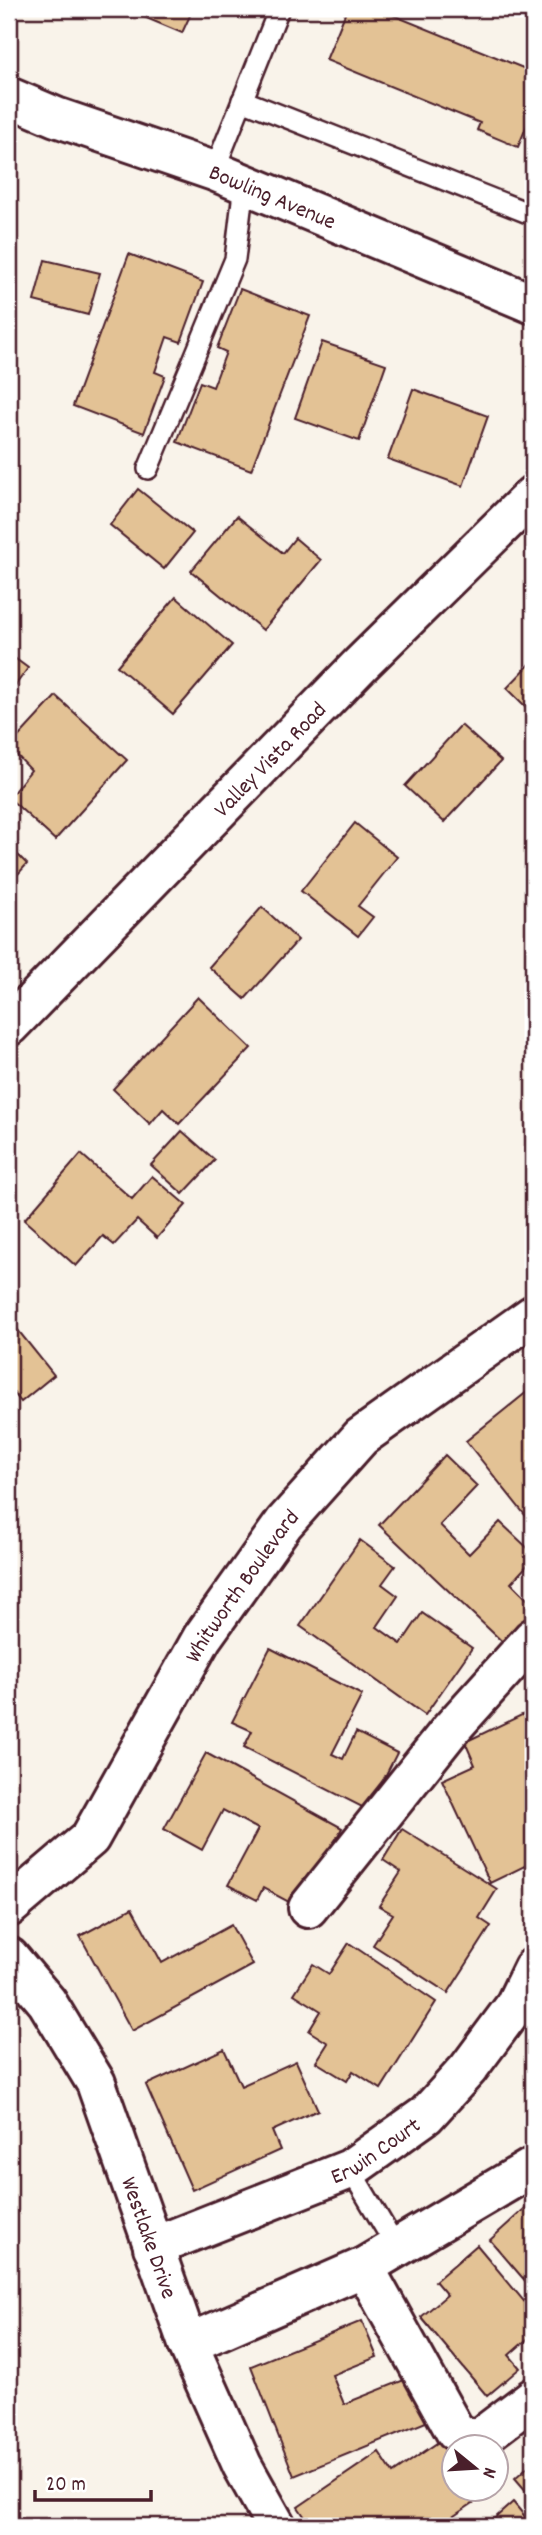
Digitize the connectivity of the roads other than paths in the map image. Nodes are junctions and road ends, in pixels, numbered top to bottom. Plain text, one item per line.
1 (279, 9) edge
2 (9, 97) edge
3 (242, 100) junction
4 (229, 178) junction
5 (533, 215) edge
6 (533, 304) edge
7 (148, 468) dead end
8 (533, 495) edge
9 (9, 1026) edge
10 (533, 1315) edge
11 (533, 1638) edge
12 (9, 1907) edge
13 (308, 1908) dead end
14 (9, 1958) edge
15 (533, 1968) edge
16 (533, 2167) edge
17 (350, 2169) junction
18 (153, 2247) junction
19 (397, 2248) junction
20 (364, 2267) junction
21 (188, 2344) junction
22 (533, 2398) edge
23 (276, 2526) edge

1 - 3 lane
2 - 4 street, Bowling Avenue
3 - 4 lane
3 - 5 lane
4 - 6 street, Bowling Avenue
4 - 7 lane
8 - 9 street, Valley Vista Road
10 - 12 street, Whitworth Boulevard
11 - 13 street
14 - 18 street, Westlake Drive
15 - 17 street, Erwin Court
16 - 19 street
17 - 18 street, Erwin Court
17 - 19 lane
18 - 21 street, Westlake Drive
19 - 20 street
20 - 21 street
20 - 22 street
21 - 23 street, Westlake Drive

